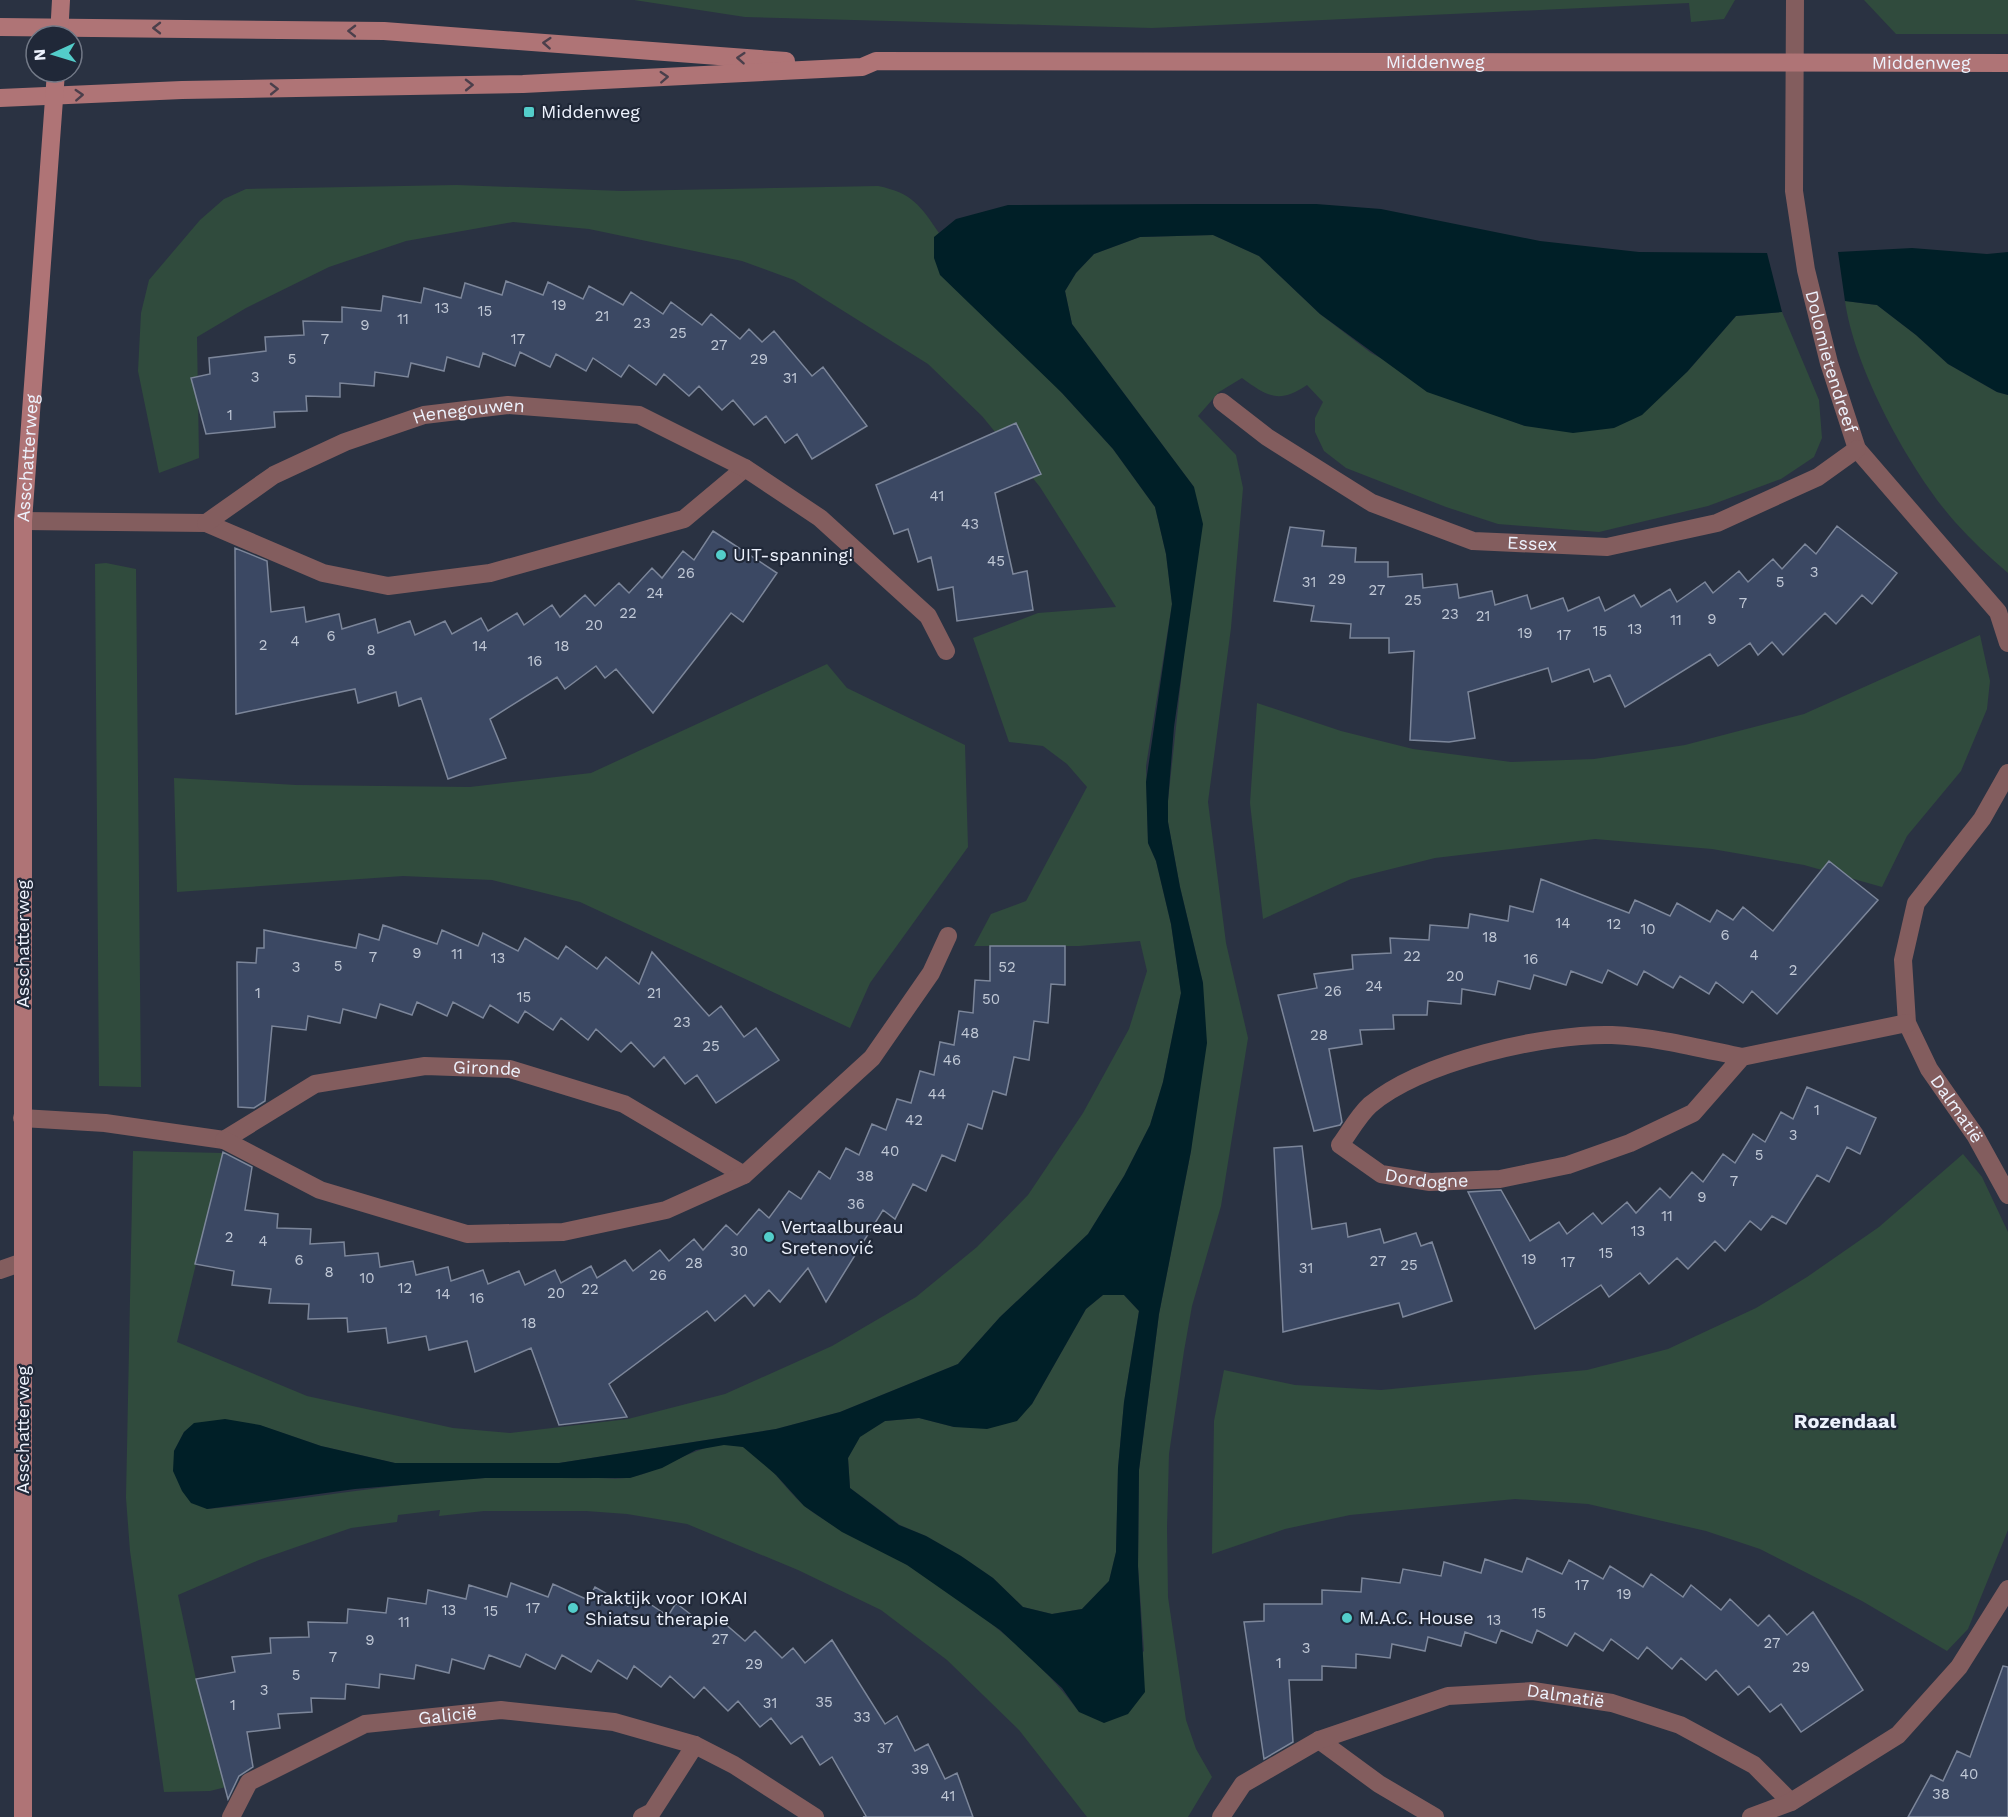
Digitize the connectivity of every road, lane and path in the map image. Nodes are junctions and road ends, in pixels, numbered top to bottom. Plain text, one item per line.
1 (61, 0) edge
2 (1795, 0) edge
3 (60, 24) edge
4 (0, 27) edge
5 (24, 29) edge
6 (84, 32) edge
7 (1793, 63) junction
8 (2008, 63) edge
9 (862, 67) junction
10 (55, 84) edge
11 (54, 96) junction
12 (0, 98) edge
13 (1222, 402) dead end
14 (1857, 449) junction
15 (746, 468) junction
16 (23, 521) junction
17 (206, 523) junction
18 (2008, 644) edge
19 (946, 651) dead end
20 (2008, 773) edge
21 (948, 936) dead end
22 (1907, 1023) junction
23 (1742, 1057) junction
24 (22, 1118) junction
25 (224, 1140) junction
26 (744, 1175) junction
27 (2008, 1195) edge
28 (23, 1262) junction
29 (0, 1270) edge
30 (2008, 1589) edge
31 (1319, 1740) junction
32 (694, 1745) junction
33 (1791, 1802) junction
34 (22, 1817) edge
35 (231, 1817) edge
36 (642, 1817) edge
37 (814, 1817) edge
38 (1221, 1817) edge
39 (1435, 1817) edge
40 (1751, 1817) edge

1 - 3 main road
2 - 7 street, Dolomietendreef
4 - 5 main road, Middenweg
9 -> 6 main road, Middenweg
7 - 8 main road, Middenweg
7 - 9 main road, Middenweg
7 - 14 street, Dolomietendreef
11 -> 9 main road, Middenweg
10 - 11 main road, Asschatterweg
11 - 12 main road, Middenweg
11 - 16 main road, Asschatterweg
13 - 14 street, Essex
14 - 18 street, Dolomietendreef
15 - 17 street
15 - 17 street, Henegouwen
15 - 19 street, Henegouwen
16 - 17 street
16 - 24 main road, Asschatterweg
20 - 22 street
21 - 26 street
22 - 23 street, Dordogne
22 - 27 street, Dalmatië
23 - 23 street, Dordogne
24 - 25 street
24 - 28 main road, Asschatterweg
25 - 26 street
25 - 26 street, Gironde
28 - 29 street
28 - 34 main road, Asschatterweg
30 - 33 street
31 - 33 street, Dalmatië
31 - 38 street, Dalmatië
31 - 39 street
32 - 35 street, Galicië
32 - 36 street
32 - 37 street, Galicië
33 - 40 street

